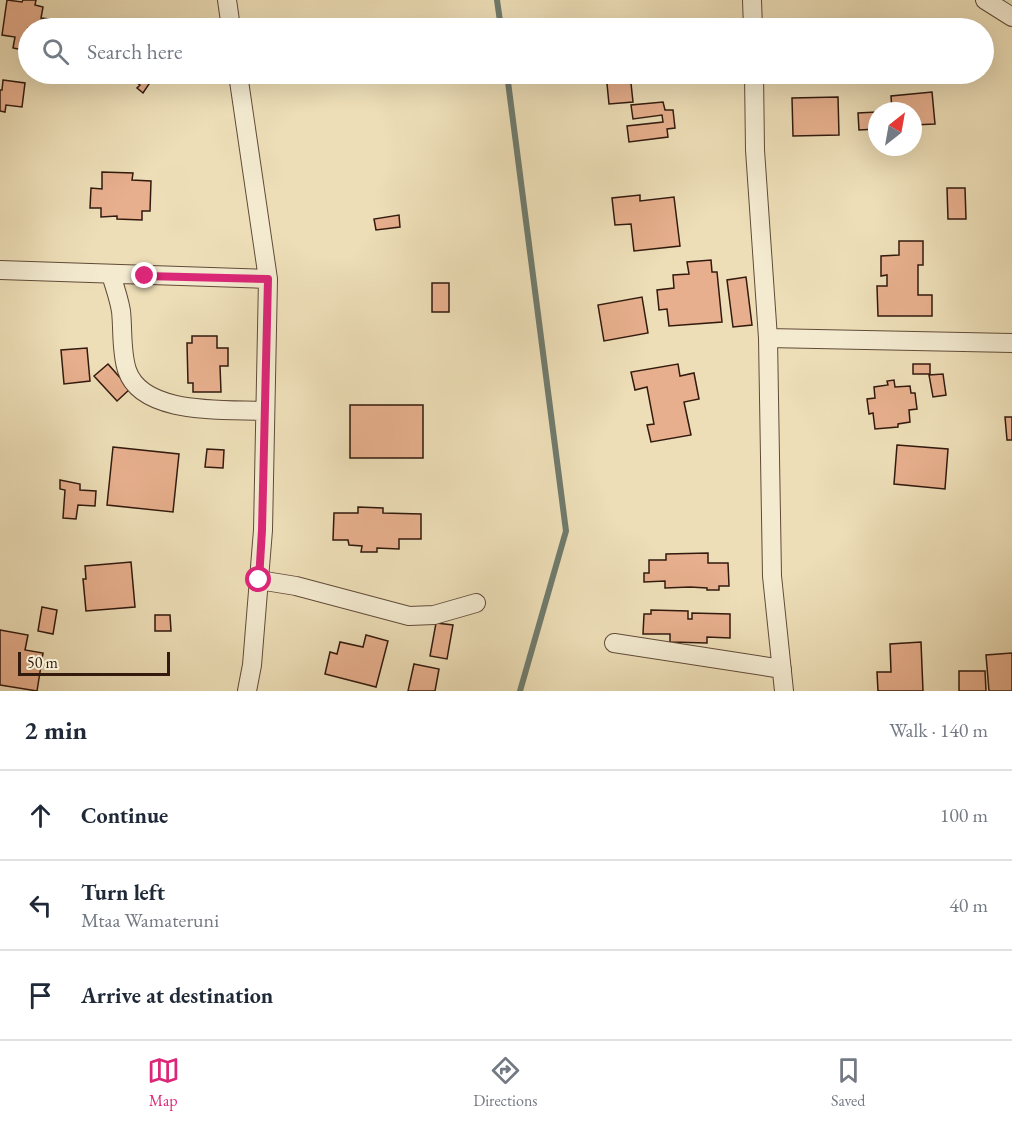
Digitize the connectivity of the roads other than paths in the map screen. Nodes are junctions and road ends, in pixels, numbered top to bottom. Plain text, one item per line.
1 (227, 0) edge
2 (752, 0) edge
3 (985, 0) edge
4 (1012, 17) edge
5 (230, 18) edge
6 (753, 18) edge
7 (239, 84) edge
8 (754, 84) edge
9 (0, 270) edge
10 (111, 275) junction
11 (268, 279) junction
12 (768, 338) junction
13 (1012, 343) edge
14 (265, 411) junction
15 (259, 580) junction
16 (476, 603) dead end
17 (614, 643) dead end
18 (782, 669) junction
19 (247, 691) edge
20 (784, 691) edge

1 - 5 street
2 - 6 street
3 - 4 street
7 - 11 street
8 - 12 street
9 - 10 street
10 - 11 street
10 - 14 street
11 - 14 street
12 - 13 street
12 - 18 street
14 - 15 street
15 - 16 street
15 - 19 street
17 - 18 street
18 - 20 street

